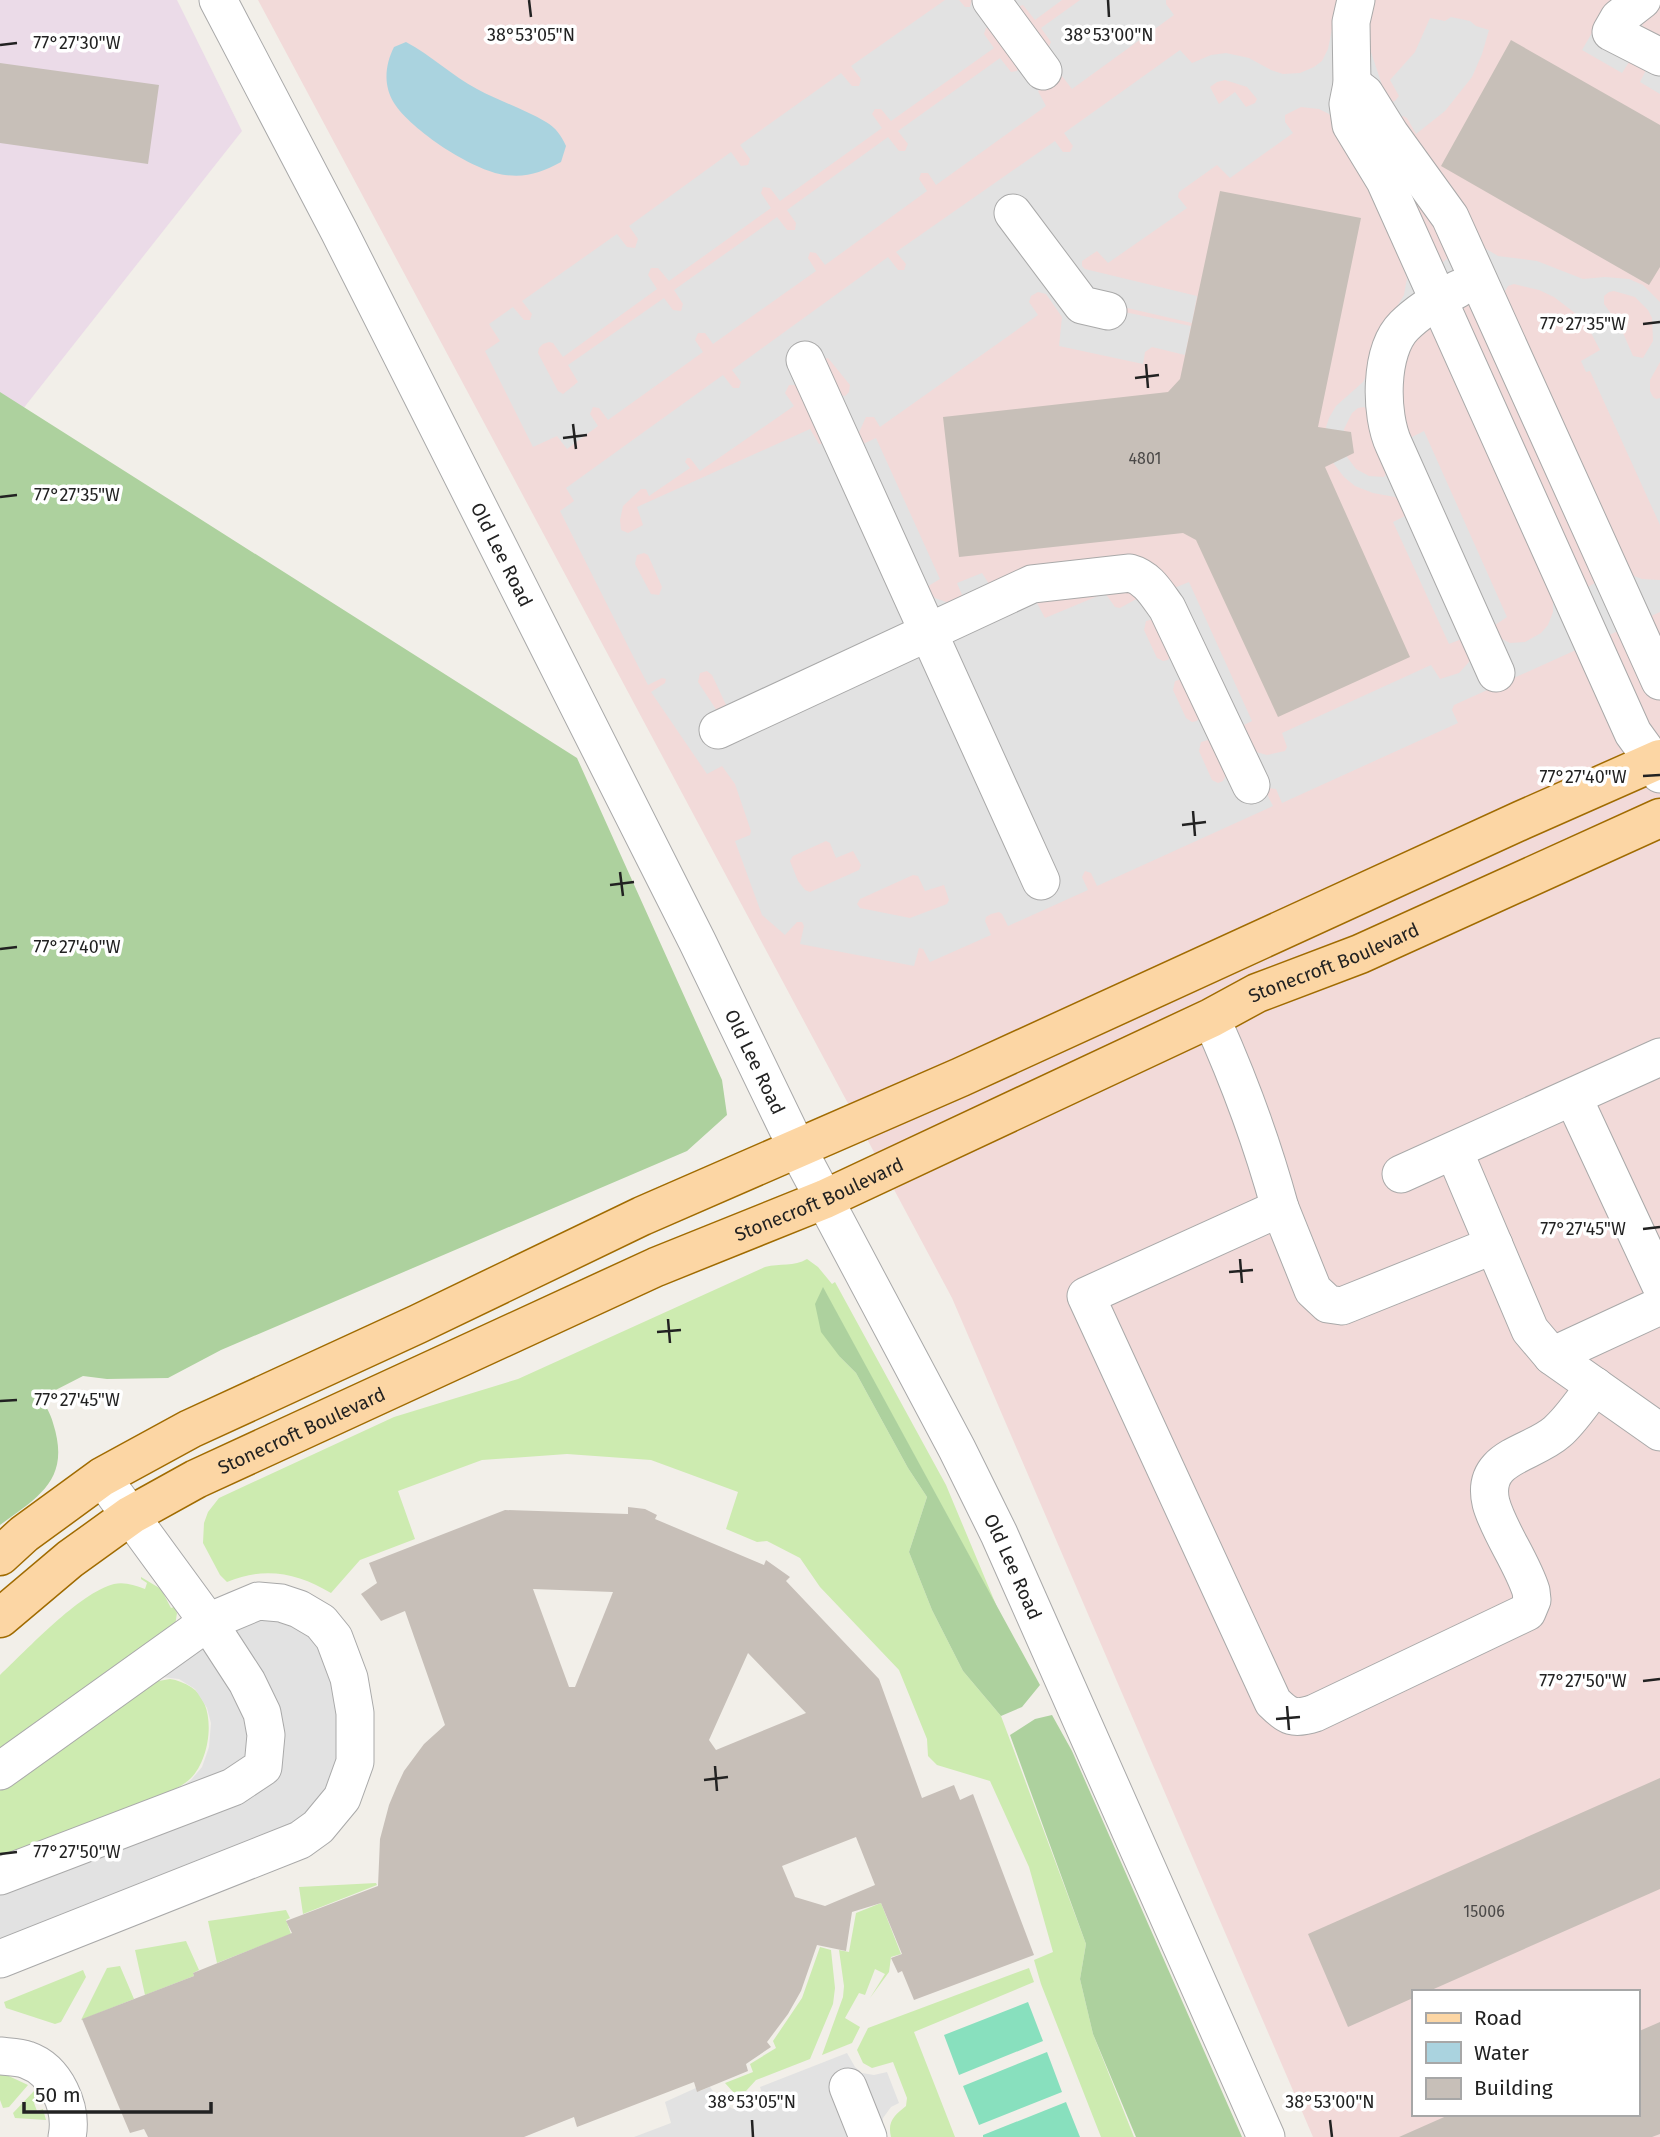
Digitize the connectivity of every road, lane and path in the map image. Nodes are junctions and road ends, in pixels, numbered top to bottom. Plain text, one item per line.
1 (218, 0) edge
2 (991, 0) edge
3 (1356, 0) edge
4 (1642, 0) edge
5 (1660, 57) edge
6 (1043, 71) dead end
7 (1352, 84) junction
8 (1013, 213) dead end
9 (1477, 279) junction
10 (1438, 300) junction
11 (1108, 311) dead end
12 (805, 360) dead end
13 (929, 634) junction
14 (1496, 673) dead end
15 (1660, 681) edge
16 (718, 730) dead end
17 (1658, 765) edge
18 (1251, 785) dead end
19 (1660, 818) edge
20 (1041, 881) dead end
21 (1211, 1018) junction
22 (1660, 1057) edge
23 (1573, 1097) junction
24 (797, 1148) junction
25 (1454, 1151) junction
26 (1401, 1174) dead end
27 (825, 1199) junction
28 (1280, 1208) junction
29 (1494, 1245) junction
30 (1660, 1283) edge
31 (1660, 1306) edge
32 (1552, 1356) junction
33 (1595, 1387) junction
34 (1660, 1432) edge
35 (102, 1476) junction
36 (131, 1515) junction
37 (0, 1556) edge
38 (0, 1618) edge
39 (208, 1622) junction
40 (0, 1771) edge
41 (0, 1877) edge
42 (0, 1959) edge
43 (0, 2056) edge
44 (848, 2087) dead end
45 (67, 2137) edge
46 (868, 2137) edge
47 (1266, 2137) edge

1 - 24 street, Old Lee Road
2 - 6 street
3 - 7 street
4 - 5 street
7 - 9 street
7 - 10 street
8 - 11 street
9 - 10 street
9 - 15 street
10 - 14 street
10 - 17 street
12 - 13 street
13 - 16 street
13 - 18 street
13 - 20 street
17 - 24 main road
19 - 21 main road, Stonecroft Boulevard
21 - 27 main road, Stonecroft Boulevard
21 - 28 street
22 - 23 street
23 - 25 street
23 - 30 street
24 - 27 street, Old Lee Road
24 - 35 main road
25 - 26 street
25 - 29 street
27 - 36 main road, Stonecroft Boulevard
27 - 47 street, Old Lee Road
28 - 29 street
28 - 33 street
29 - 32 street
31 - 32 street
32 - 33 street
33 - 34 street
35 - 36 street
35 - 37 main road
36 - 38 main road, Stonecroft Boulevard
36 - 39 street
39 - 40 street
39 - 41 street
39 - 42 street
43 - 45 street
44 - 46 street

